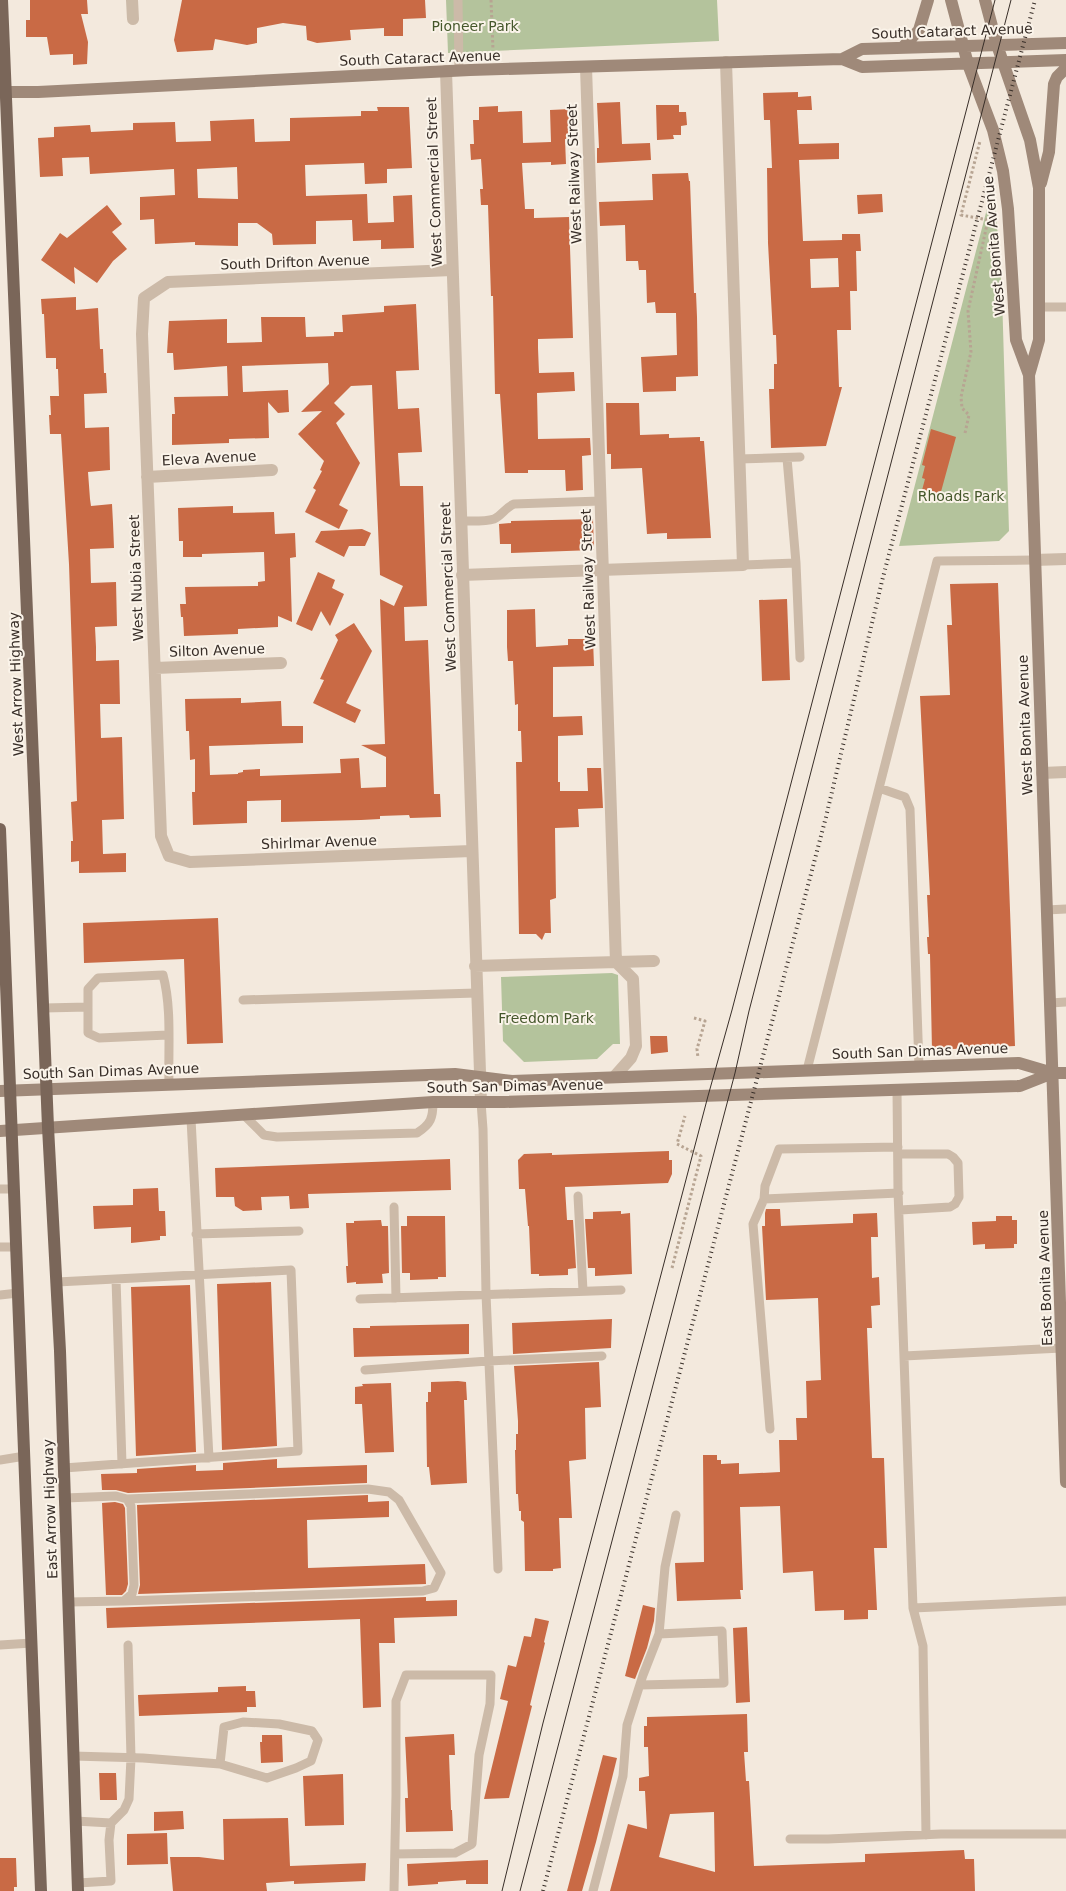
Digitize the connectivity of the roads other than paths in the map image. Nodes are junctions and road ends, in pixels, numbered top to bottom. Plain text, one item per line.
1 (2, 0) edge
2 (132, 0) edge
3 (458, 0) edge
4 (928, 0) edge
5 (951, 0) edge
6 (985, 0) edge
7 (133, 19) dead end
8 (1066, 43) edge
9 (997, 45) junction
10 (963, 46) junction
11 (902, 48) junction
12 (842, 59) junction
13 (1066, 60) edge
14 (726, 62) junction
15 (1004, 62) junction
16 (968, 64) junction
17 (586, 67) junction
18 (1066, 68) edge
19 (459, 70) junction
20 (446, 71) junction
21 (3, 92) edge
22 (1039, 188) junction
23 (452, 270) junction
24 (144, 298) joint
25 (1039, 307) junction
26 (1066, 307) edge
27 (1029, 375) junction
28 (800, 457) dead end
29 (787, 458) junction
30 (739, 459) junction
31 (272, 470) dead end
32 (147, 477) junction
33 (600, 502) junction
34 (460, 521) junction
35 (1066, 559) edge
36 (1034, 560) junction
37 (796, 563) junction
38 (743, 565) junction
39 (603, 570) junction
40 (462, 576) junction
41 (800, 658) dead end
42 (281, 663) dead end
43 (155, 668) junction
44 (1066, 772) edge
45 (1042, 773) junction
46 (879, 788) junction
47 (0, 830) edge
48 (471, 851) junction
49 (170, 856) joint
50 (1066, 909) edge
51 (1046, 910) junction
52 (654, 960) dead end
53 (616, 962) junction
54 (475, 966) junction
55 (476, 993) junction
56 (243, 1000) dead end
57 (1050, 1002) junction
58 (1066, 1002) edge
59 (88, 1007) junction
60 (44, 1008) junction
61 (168, 1035) junction
62 (918, 1066) junction
63 (807, 1070) junction
64 (1060, 1073) edge
65 (615, 1076) junction
66 (479, 1077) junction
67 (169, 1084) junction
68 (47, 1088) junction
69 (4, 1090) edge
70 (897, 1090) junction
71 (433, 1102) junction
72 (481, 1102) junction
73 (244, 1115) junction
74 (191, 1119) junction
75 (48, 1127) junction
76 (6, 1131) edge
77 (898, 1151) junction
78 (0, 1189) edge
79 (14, 1189) junction
80 (899, 1193) junction
81 (578, 1196) dead end
82 (764, 1199) junction
83 (394, 1207) dead end
84 (900, 1210) junction
85 (299, 1231) dead end
86 (196, 1234) junction
87 (0, 1247) edge
88 (16, 1247) junction
89 (198, 1275) junction
90 (116, 1279) junction
91 (57, 1282) junction
92 (621, 1290) dead end
93 (583, 1291) junction
94 (18, 1293) junction
95 (486, 1294) junction
96 (0, 1295) edge
97 (396, 1298) junction
98 (360, 1299) dead end
99 (1062, 1348) junction
100 (602, 1356) dead end
101 (904, 1356) junction
102 (488, 1361) junction
103 (1064, 1369) edge
104 (365, 1370) dead end
105 (770, 1429) dead end
106 (25, 1456) junction
107 (209, 1458) junction
108 (0, 1460) edge
109 (122, 1464) junction
110 (64, 1468) junction
111 (1066, 1482) edge
112 (65, 1498) junction
113 (127, 1499) junction
114 (676, 1515) dead end
115 (498, 1569) dead end
116 (124, 1601) junction
117 (1066, 1601) edge
118 (68, 1602) junction
119 (913, 1608) junction
120 (659, 1634) junction
121 (32, 1643) junction
122 (0, 1645) edge
123 (128, 1645) dead end
124 (640, 1686) junction
125 (73, 1756) junction
126 (131, 1758) junction
127 (220, 1764) junction
128 (75, 1821) junction
129 (111, 1823) junction
130 (1066, 1834) edge
131 (926, 1835) junction
132 (790, 1840) dead end
133 (395, 1854) junction
134 (78, 1887) edge
135 (41, 1891) edge
136 (394, 1891) edge
137 (593, 1891) edge

1 - 21 main road, West Arrow Highway
2 - 7 street
3 - 19 lane
4 - 11 main road
5 - 10 main road, West Bonita Avenue
6 - 9 main road, West Bonita Avenue
8 - 9 main road, South Cataract Avenue
9 - 10 main road, South Cataract Avenue
9 - 15 main road, West Bonita Avenue
10 - 11 main road, South Cataract Avenue
10 - 16 main road, West Bonita Avenue
11 - 12 main road, South Cataract Avenue
12 - 14 main road, South Cataract Avenue
12 - 16 main road, South Cataract Avenue
13 - 15 main road, South Cataract Avenue
14 - 17 main road, South Cataract Avenue
14 - 30 street
15 - 16 main road, South Cataract Avenue
15 - 22 main road, West Bonita Avenue
16 - 27 main road, West Bonita Avenue
17 - 19 main road, South Cataract Avenue
17 - 33 street, West Railway Street
18 - 22 main road
19 - 20 main road, South Cataract Avenue
20 - 21 main road, South Cataract Avenue
20 - 23 street, West Commercial Street
21 - 60 main road, West Arrow Highway
22 - 25 main road, West Bonita Avenue
23 - 24 street, South Drifton Avenue
23 - 34 street, West Commercial Street
24 - 32 street, West Nubia Street
25 - 26 lane
25 - 27 main road, West Bonita Avenue
27 - 36 main road, West Bonita Avenue
28 - 29 lane
29 - 30 lane
29 - 37 lane
30 - 38 street
31 - 32 street, Eleva Avenue
32 - 43 street, West Nubia Street
33 - 34 lane
33 - 39 street, West Railway Street
34 - 40 street, West Commercial Street
35 - 36 street
36 - 45 main road, West Bonita Avenue
36 - 46 lane
37 - 38 lane
37 - 41 lane
38 - 39 street
39 - 40 street
39 - 53 street, West Railway Street
40 - 48 street, West Commercial Street
42 - 43 street, Silton Avenue
43 - 49 street, West Nubia Street
44 - 45 street
45 - 51 main road, West Bonita Avenue
46 - 62 lane
46 - 63 lane
47 - 69 main road
48 - 49 street, Shirlmar Avenue
48 - 54 street, West Commercial Street
50 - 51 lane
51 - 57 main road, West Bonita Avenue
52 - 53 street
53 - 54 street
53 - 65 street
54 - 55 street, West Commercial Street
55 - 56 lane
55 - 66 street, West Commercial Street
57 - 58 lane
57 - 64 main road, West Bonita Avenue
59 - 60 lane
59 - 61 lane
59 - 61 lane
60 - 68 main road, West Arrow Highway
61 - 67 lane
62 - 63 main road, South San Dimas Avenue
62 - 64 main road, South San Dimas Avenue
63 - 65 main road, South San Dimas Avenue
64 - 70 main road, South San Dimas Avenue
64 - 99 main road, East Bonita Avenue
65 - 66 main road, South San Dimas Avenue
66 - 67 main road, South San Dimas Avenue
66 - 72 street, West Commercial Street
67 - 68 main road, South San Dimas Avenue
68 - 69 main road, South San Dimas Avenue
68 - 75 main road, West Arrow Highway
69 - 76 main road
70 - 72 main road, South San Dimas Avenue
70 - 77 lane
71 - 72 main road, South San Dimas Avenue
71 - 73 main road, South San Dimas Avenue
71 - 73 lane
72 - 95 lane
73 - 74 main road, South San Dimas Avenue
74 - 75 main road, South San Dimas Avenue
74 - 86 lane
75 - 76 main road, South San Dimas Avenue
75 - 91 main road, East Arrow Highway
76 - 79 main road, East Arrow Highway
77 - 80 lane
77 - 82 lane
77 - 84 lane
78 - 79 lane
79 - 88 main road, East Arrow Highway
80 - 82 lane
80 - 84 lane
81 - 93 lane
82 - 105 lane
83 - 97 lane
84 - 101 lane
85 - 86 lane
86 - 89 lane
87 - 88 lane
88 - 94 main road, East Arrow Highway
89 - 90 lane
89 - 107 lane
89 - 107 lane
90 - 91 lane
90 - 109 lane
91 - 110 main road, East Arrow Highway
92 - 93 lane
93 - 95 lane
94 - 96 lane
94 - 106 main road, East Arrow Highway
95 - 97 lane
95 - 102 lane
97 - 98 lane
99 - 101 lane
99 - 103 main road, East Bonita Avenue
100 - 102 lane
101 - 119 lane
102 - 104 lane
102 - 115 lane
103 - 111 main road, East Bonita Avenue
106 - 108 lane
106 - 121 main road, East Arrow Highway
107 - 109 lane
109 - 110 lane
110 - 112 main road, East Arrow Highway
112 - 113 lane
112 - 118 main road, East Arrow Highway
113 - 116 lane
113 - 116 lane
114 - 120 lane
116 - 118 lane
117 - 119 lane
118 - 125 main road, East Arrow Highway
119 - 131 lane
120 - 124 lane
120 - 124 lane
121 - 122 lane
121 - 135 main road, East Arrow Highway
123 - 126 lane
124 - 137 lane
125 - 126 lane
125 - 128 main road, East Arrow Highway
126 - 127 lane
126 - 129 lane
127 - 127 lane
128 - 129 lane
128 - 134 main road, East Arrow Highway
129 - 134 lane
130 - 131 lane
131 - 132 lane
133 - 133 lane
133 - 136 lane

